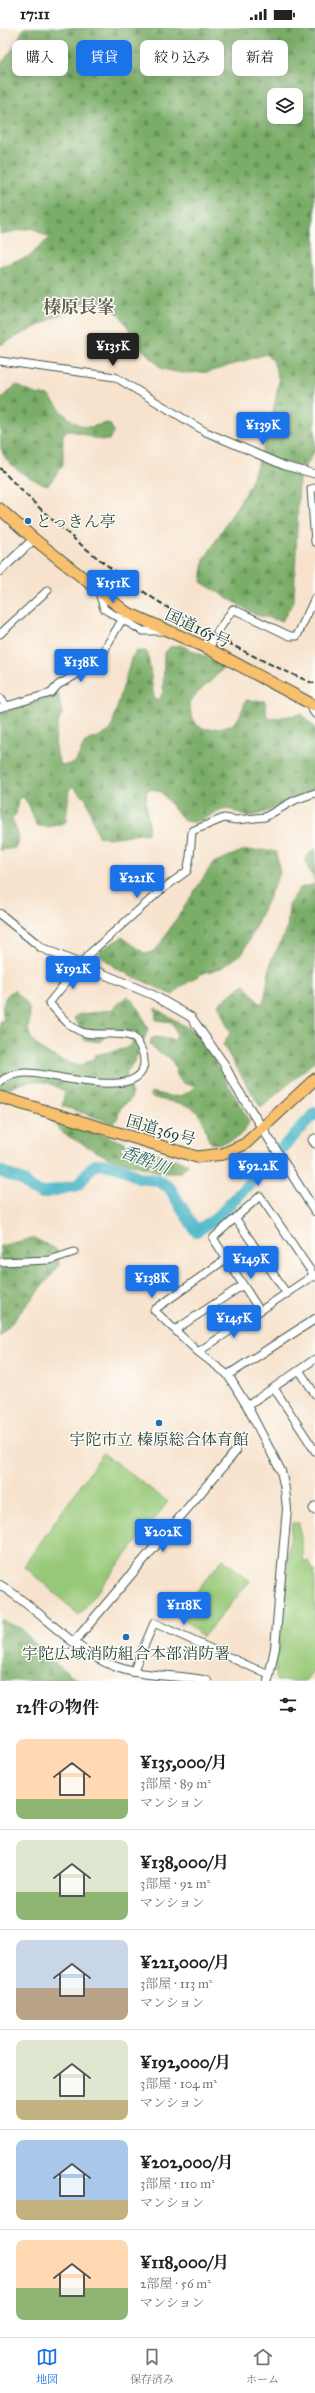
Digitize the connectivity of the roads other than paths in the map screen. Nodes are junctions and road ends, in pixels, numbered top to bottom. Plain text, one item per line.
1 (0, 361) edge
2 (315, 474) edge
3 (315, 488) edge
4 (0, 509) edge
5 (34, 539) junction
6 (315, 542) edge
7 (0, 571) edge
8 (48, 590) dead end
9 (99, 591) junction
10 (315, 598) edge
11 (122, 620) junction
12 (168, 631) junction
13 (0, 634) edge
14 (209, 649) junction
15 (0, 698) edge
16 (312, 704) edge
17 (7, 706) junction
18 (0, 708) edge
19 (315, 714) edge
20 (315, 793) edge
21 (0, 914) edge
22 (82, 965) junction
23 (315, 1079) edge
24 (0, 1082) edge
25 (0, 1097) edge
26 (263, 1128) junction
27 (315, 1138) edge
28 (315, 1144) edge
29 (315, 1211) edge
30 (236, 1218) junction
31 (74, 1252) dead end
32 (226, 1259) junction
33 (0, 1262) edge
34 (314, 1276) edge
35 (243, 1285) junction
36 (287, 1294) junction
37 (260, 1311) junction
38 (315, 1319) edge
39 (175, 1330) junction
40 (198, 1352) junction
41 (315, 1359) edge
42 (299, 1370) junction
43 (228, 1375) junction
44 (274, 1388) junction
45 (315, 1394) edge
46 (247, 1406) junction
47 (236, 1451) dead end
48 (315, 1451) edge
49 (315, 1506) edge
50 (315, 1511) edge
51 (0, 1585) edge
52 (74, 1642) junction
53 (132, 1672) junction
54 (269, 1678) edge
55 (208, 1681) edge

1 - 2 street
3 - 6 street
4 - 5 highway, 国道165号
5 - 7 street
5 - 9 highway, 国道165号
8 - 13 street
9 - 11 street
9 - 12 highway, 国道165号
10 - 14 street
11 - 12 street
11 - 17 street
12 - 14 highway, 国道165号
14 - 16 highway, 国道165号
15 - 17 street
16 - 19 street
17 - 18 street
20 - 22 street
21 - 22 street
22 - 24 street
22 - 26 street
23 - 26 highway, 国道369号
25 - 26 highway, 国道369号
26 - 29 street
27 - 28 street
30 - 32 street
30 - 34 street
30 - 36 street
31 - 33 street
32 - 35 street
32 - 39 street
34 - 36 street
35 - 37 street
35 - 39 street
36 - 37 street
37 - 40 street
38 - 43 street
39 - 40 street
40 - 43 street
41 - 42 street
42 - 44 street
42 - 45 street
43 - 46 street
44 - 46 street
44 - 48 street
46 - 54 street
47 - 52 street
49 - 50 street
51 - 52 street
52 - 53 street
53 - 54 street
53 - 55 street

